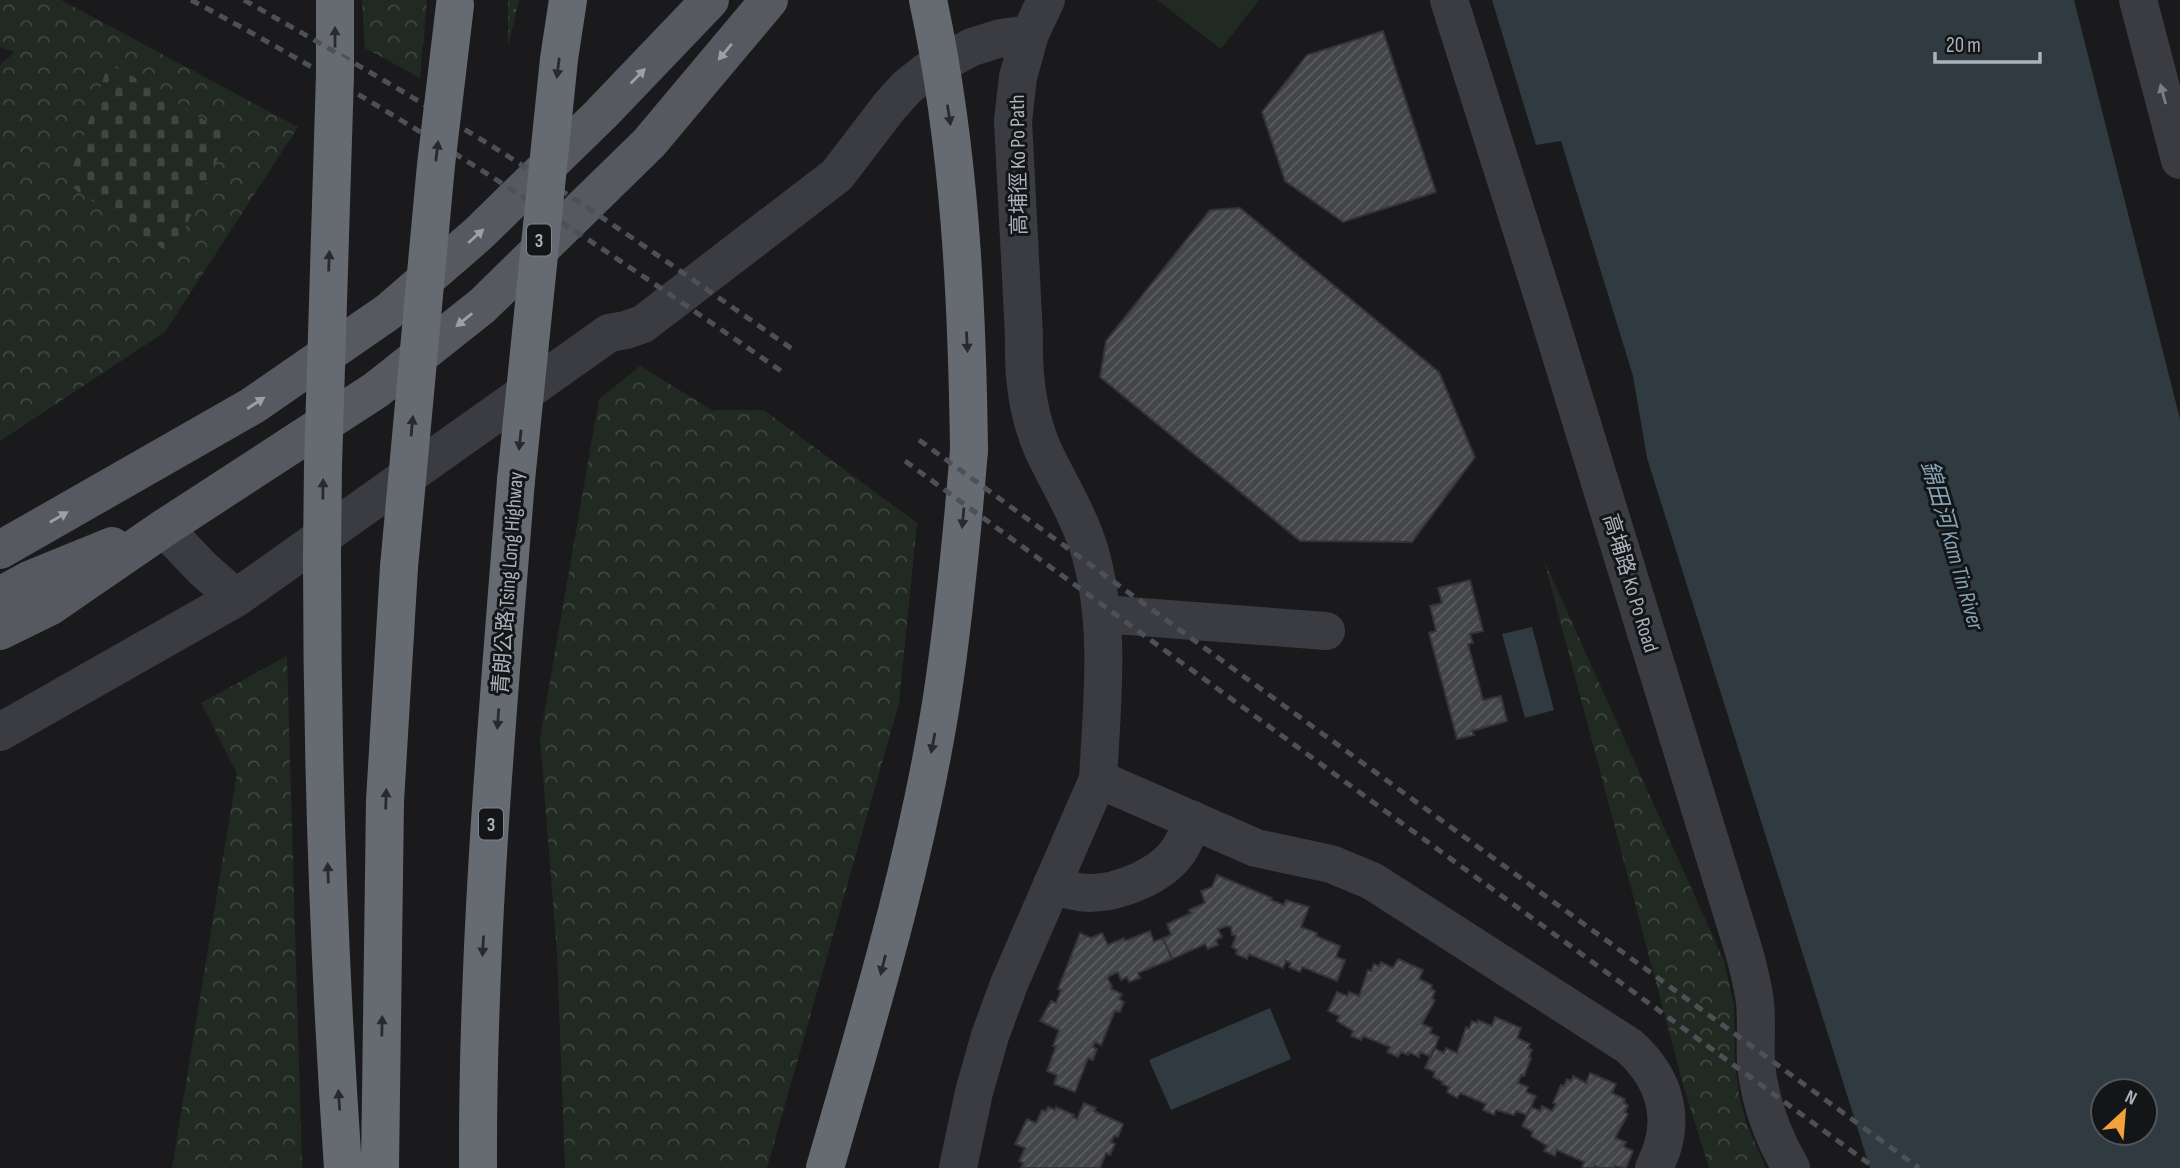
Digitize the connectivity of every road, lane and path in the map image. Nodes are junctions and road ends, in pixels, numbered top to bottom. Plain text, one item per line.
1 (335, 0) edge
2 (568, 0) edge
3 (710, 0) edge
4 (769, 0) edge
5 (928, 0) edge
6 (1449, 0) edge
7 (2138, 0) edge
8 (455, 2) edge
9 (1038, 17) edge
10 (2180, 160) edge
11 (164, 528) junction
12 (0, 551) edge
13 (0, 596) edge
14 (236, 598) junction
15 (1102, 614) junction
16 (0, 631) edge
17 (1326, 631) dead end
18 (0, 732) edge
19 (1098, 779) junction
20 (1193, 820) junction
21 (1052, 884) junction
22 (343, 1168) edge
23 (380, 1168) edge
24 (478, 1168) edge
25 (825, 1168) edge
26 (958, 1168) edge
27 (1654, 1168) edge
28 (1791, 1168) edge

22 -> 1 highway, bridge
2 -> 24 highway, 青朗公路 Tsing Long Highway / 3, bridge
12 -> 3 main road
4 -> 11 main road
5 -> 25 highway, bridge
6 - 28 street, 高埔路 Ko Po Road
10 -> 7 street
23 -> 8 highway, bridge
9 - 14 street
9 - 15 street, 高埔徑 Ko Po Path
11 - 13 main road
11 - 14 street
11 - 16 main road
14 - 18 street
15 - 17 street
15 - 19 street, 高埔徑 Ko Po Path
19 - 20 street
19 - 21 street
20 - 21 street
20 - 27 street
21 - 26 street

